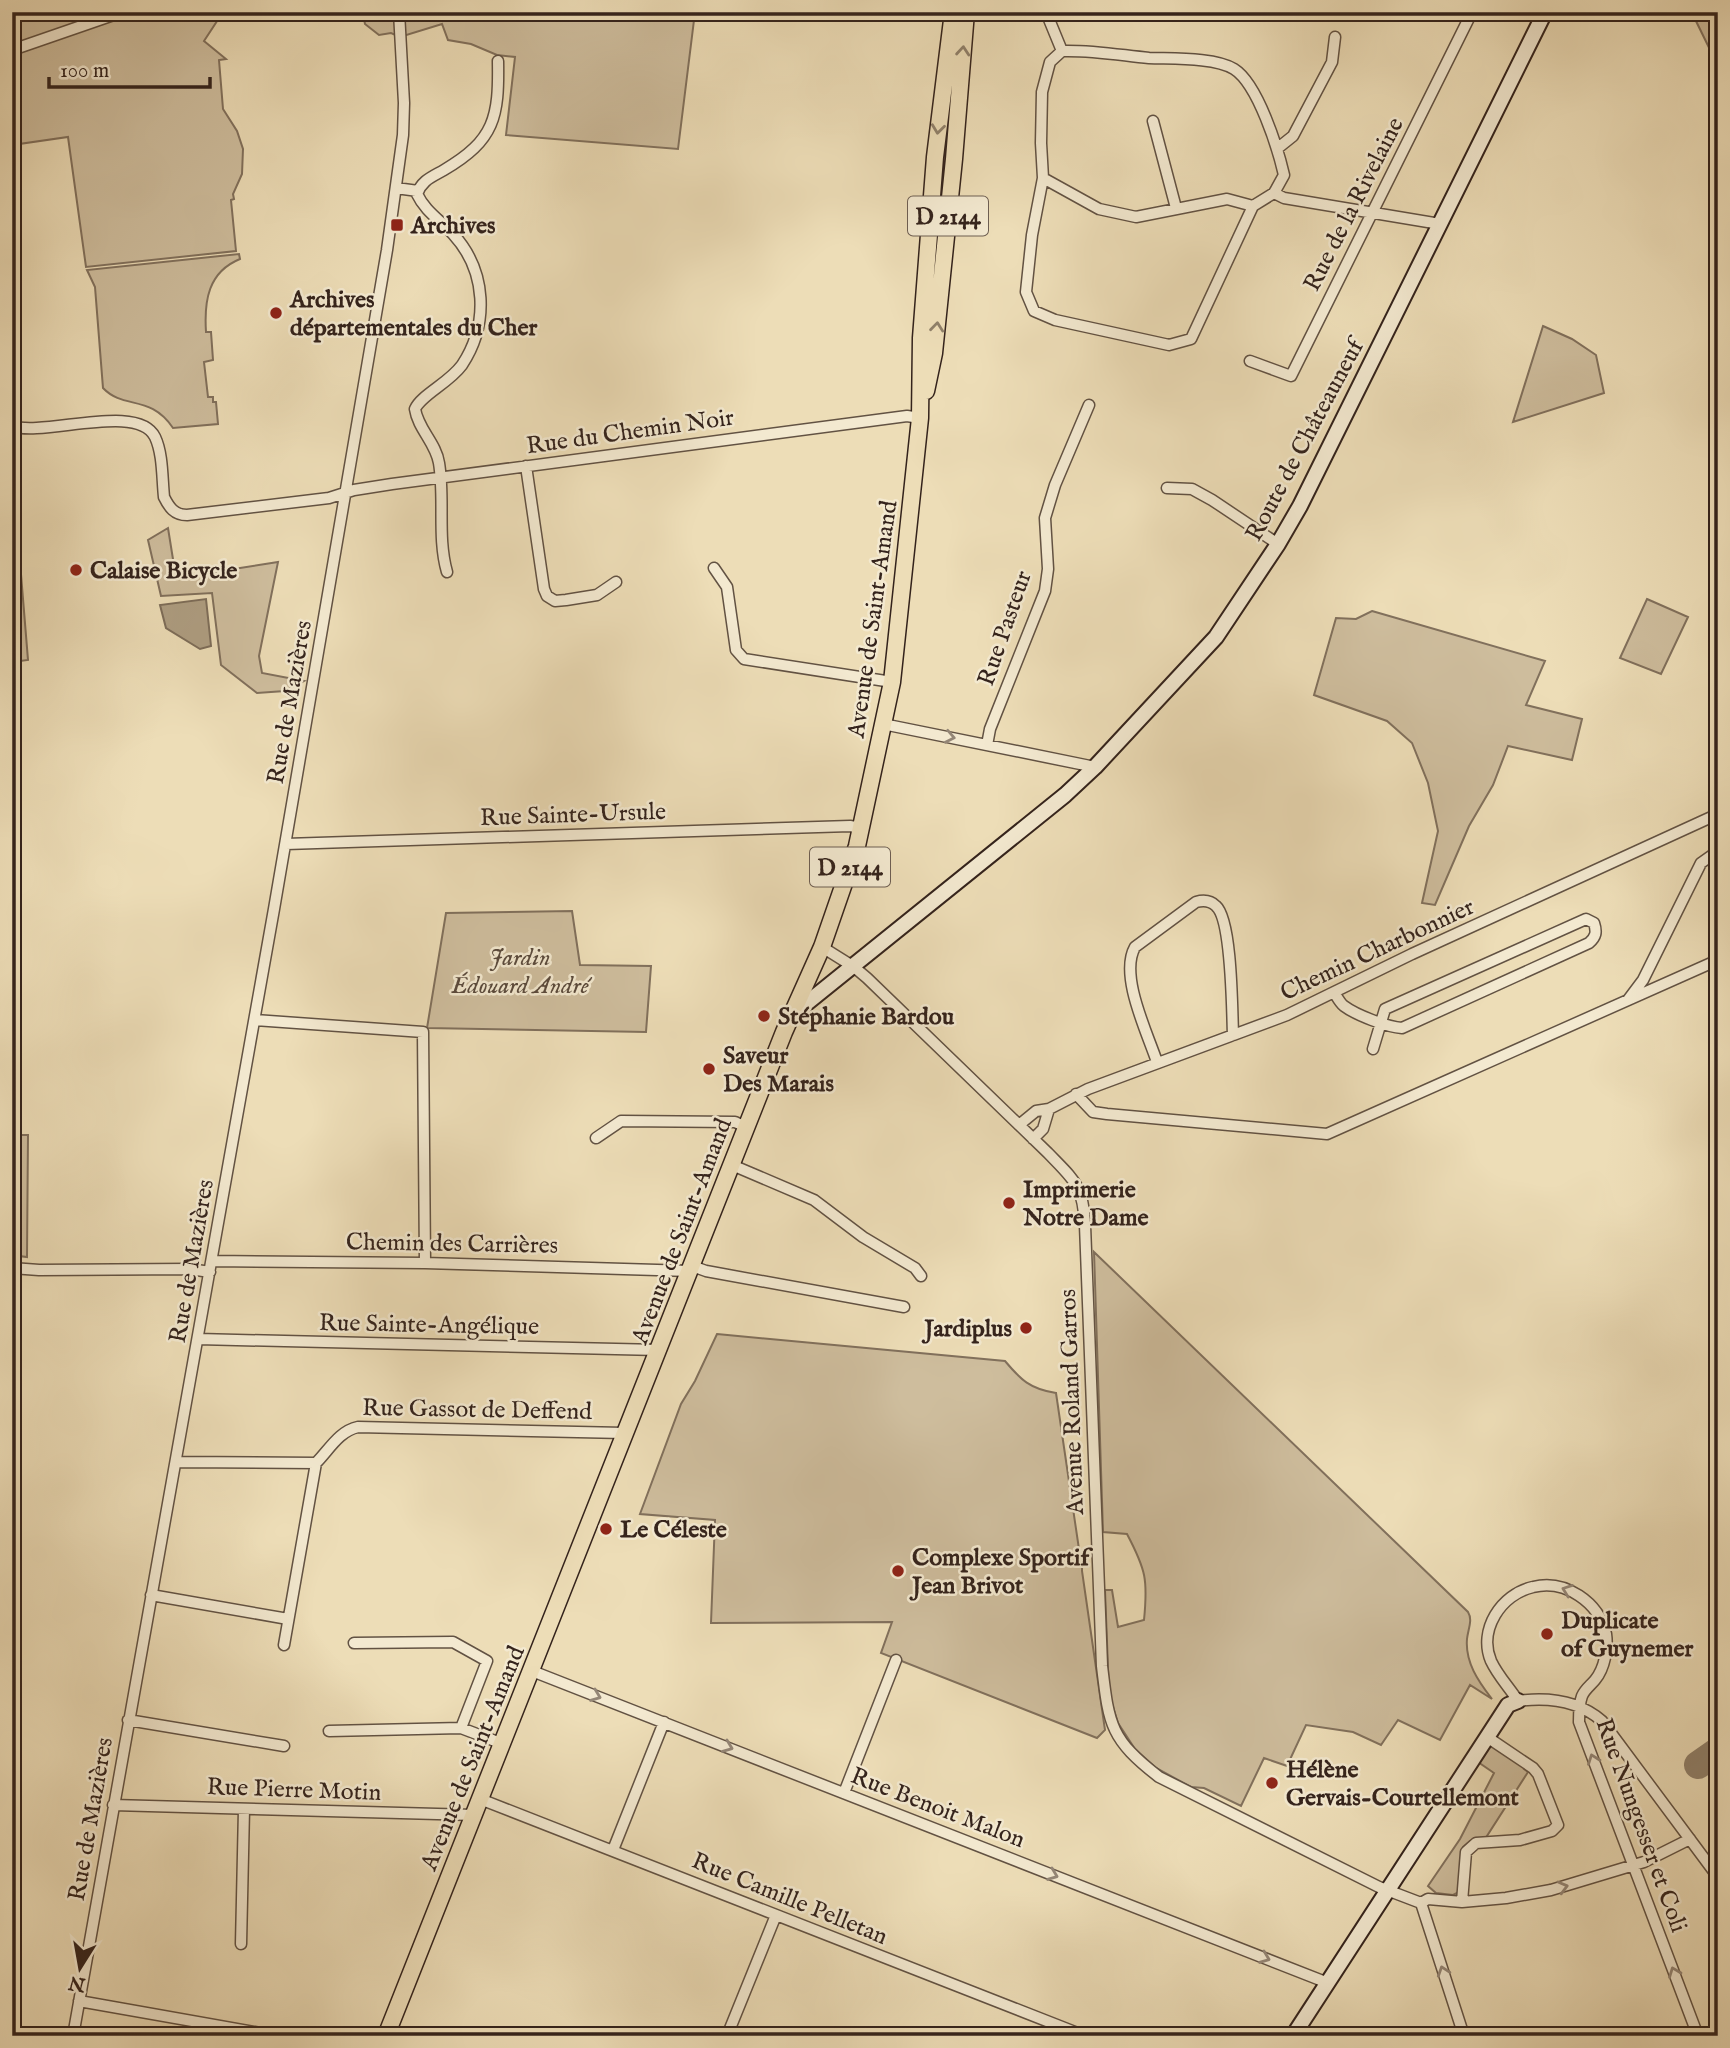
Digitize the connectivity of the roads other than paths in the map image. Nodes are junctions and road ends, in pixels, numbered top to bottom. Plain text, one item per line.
1 (122, 12) edge
2 (398, 12) edge
3 (953, 12) edge
4 (966, 12) edge
5 (1046, 12) edge
6 (1472, 12) edge
7 (1545, 12) edge
8 (1335, 37) dead end
9 (12, 50) edge
10 (1062, 51) junction
11 (498, 61) dead end
12 (952, 85) junction
13 (1153, 121) dead end
14 (1278, 148) junction
15 (935, 156) junction
16 (954, 159) junction
17 (1043, 178) junction
18 (396, 188) junction
19 (418, 191) junction
20 (1274, 193) junction
21 (1253, 206) junction
22 (1176, 208) junction
23 (1371, 214) junction
24 (1440, 224) junction
25 (1250, 361) dead end
26 (1089, 405) dead end
27 (920, 418) junction
28 (12, 426) edge
29 (526, 466) junction
30 (441, 478) junction
31 (1167, 488) dead end
32 (346, 492) junction
33 (1278, 544) junction
34 (714, 568) dead end
35 (447, 572) dead end
36 (616, 582) dead end
37 (892, 681) junction
38 (883, 724) junction
39 (987, 745) junction
40 (1095, 767) junction
41 (1718, 814) edge
42 (861, 828) junction
43 (286, 844) junction
44 (1718, 850) edge
45 (822, 947) junction
46 (1718, 961) edge
47 (854, 967) junction
48 (1334, 992) junction
49 (1628, 1000) junction
50 (791, 1015) junction
51 (255, 1020) junction
52 (1380, 1022) junction
53 (1233, 1035) junction
54 (1373, 1049) dead end
55 (1157, 1062) junction
56 (1076, 1094) junction
57 (1049, 1110) junction
58 (1018, 1125) junction
59 (746, 1127) junction
60 (596, 1138) dead end
61 (1033, 1139) junction
62 (732, 1165) junction
63 (212, 1261) junction
64 (425, 1263) junction
65 (12, 1268) edge
66 (691, 1268) junction
67 (210, 1272) junction
68 (921, 1276) dead end
69 (904, 1307) dead end
70 (198, 1339) junction
71 (659, 1350) junction
72 (624, 1433) junction
73 (177, 1462) junction
74 (316, 1463) junction
75 (151, 1595) junction
76 (288, 1619) junction
77 (354, 1643) dead end
78 (284, 1644) dead end
79 (896, 1660) dead end
80 (533, 1671) junction
81 (1518, 1700) junction
82 (1579, 1706) junction
83 (128, 1720) junction
84 (664, 1722) junction
85 (461, 1728) junction
86 (328, 1731) dead end
87 (1487, 1737) junction
88 (503, 1744) junction
89 (284, 1746) dead end
90 (844, 1793) junction
91 (480, 1799) junction
92 (113, 1805) junction
93 (244, 1808) junction
94 (474, 1815) junction
95 (1690, 1839) junction
96 (613, 1850) junction
97 (1634, 1865) junction
98 (1718, 1877) edge
99 (1389, 1891) junction
100 (1462, 1902) junction
101 (1421, 1903) junction
102 (776, 1915) junction
103 (241, 1944) dead end
104 (1328, 1983) junction
105 (79, 2001) junction
106 (73, 2036) edge
107 (277, 2036) edge
108 (386, 2036) edge
109 (727, 2036) edge
110 (1085, 2036) edge
111 (1293, 2036) edge
112 (1464, 2036) edge
113 (1698, 2036) edge

1 - 9 street
2 - 18 street, Rue de Mazières
3 - 12 main road, Avenue de Saint-Amand / D 2144
12 -> 4 main road, Avenue de Saint-Amand / D 2144
5 - 10 street
6 - 23 street, Rue de la Rivelaine
7 - 24 main road, Route de Châteauneuf
8 - 14 street
10 - 14 street
10 - 17 street
11 - 19 street
12 -> 15 main road, Avenue de Saint-Amand / D 2144
12 - 16 main road, Avenue de Saint-Amand / D 2144
13 - 22 street
14 - 20 street
15 - 16 main road
15 - 27 main road, Avenue de Saint-Amand / D 2144
27 -> 16 main road, Avenue de Saint-Amand / D 2144
17 - 21 street
17 - 22 street
18 - 19 street
18 - 32 street, Rue de Mazières
19 - 30 street
20 - 21 street
20 - 23 street
21 - 22 street
23 - 24 street
23 - 25 street, Rue de la Rivelaine
24 - 33 main road, Route de Châteauneuf
26 - 39 street, Rue Pasteur
27 - 29 street, Rue du Chemin Noir
27 - 37 main road, Avenue de Saint-Amand / D 2144
28 - 32 street, Rue du Chemin Noir
29 - 30 street, Rue du Chemin Noir
29 - 36 street
30 - 32 street, Rue du Chemin Noir
30 - 35 street
31 - 33 street
32 - 43 street, Rue de Mazières
33 - 40 main road, Route de Châteauneuf
34 - 37 street
37 - 38 main road, Avenue de Saint-Amand / D 2144
38 -> 39 street
38 - 42 main road, Avenue de Saint-Amand / D 2144
39 - 40 street
40 - 47 main road, Route de Châteauneuf
41 - 48 street, Chemin Charbonnier
42 - 43 street, Rue Sainte-Ursule
42 - 45 main road, Avenue de Saint-Amand / D 2144
43 - 51 street, Rue de Mazières
44 - 49 street
45 - 47 street, Avenue Roland Garros
45 - 50 main road, Avenue de Saint-Amand / D 2144
46 - 49 street
47 - 50 main road, Route de Châteauneuf
47 - 58 street, Avenue Roland Garros
48 - 52 street
48 - 53 street, Chemin Charbonnier
49 - 56 street
50 - 59 main road, Avenue de Saint-Amand
51 - 63 street, Rue de Mazières
51 - 64 street
52 - 52 street
52 - 54 street
53 - 55 street, Chemin Charbonnier
53 - 55 street
55 - 56 street, Chemin Charbonnier
56 - 57 street, Chemin Charbonnier
57 - 58 street, Chemin Charbonnier
57 - 61 street
58 - 61 street, Avenue Roland Garros
59 - 60 street
59 - 62 main road, Avenue de Saint-Amand
61 - 99 street, Avenue Roland Garros
62 - 66 main road, Avenue de Saint-Amand
62 - 68 street
63 - 64 street, Chemin des Carrières
63 - 67 street, Rue de Mazières
64 - 66 street, Chemin des Carrières
65 - 67 street
66 - 69 street, Chemin des Carrières
66 - 71 main road, Avenue de Saint-Amand
67 - 70 street, Rue de Mazières
70 - 71 street, Rue Sainte-Angélique
70 - 73 street, Rue de Mazières
71 - 72 main road, Avenue de Saint-Amand
72 - 74 street, Rue Gassot de Deffend
72 - 80 main road, Avenue de Saint-Amand
73 - 74 street
73 - 75 street, Rue de Mazières
74 - 76 street
75 - 76 street
75 - 83 street, Rue de Mazières
76 - 78 street
77 - 85 street
79 - 90 street
80 -> 84 street, Rue Benoit Malon
80 - 88 main road, Avenue de Saint-Amand
81 - 82 street
82 -> 81 street
81 - 87 main road
82 - 95 street
97 -> 82 street, Rue Nungesser et Coli
83 - 89 street
83 - 92 street, Rue de Mazières
84 -> 90 street, Rue Benoit Malon
84 - 96 street
85 - 86 street
85 - 88 street
87 - 99 main road
87 - 100 street
88 - 91 main road, Avenue de Saint-Amand
90 -> 104 street, Rue Benoit Malon
91 - 94 main road, Avenue de Saint-Amand
91 - 96 street, Rue Camille Pelletan
92 - 93 street, Rue Pierre Motin
92 - 105 street, Rue de Mazières
93 - 94 street, Rue Pierre Motin
93 - 103 street
94 - 108 main road, Avenue de Saint-Amand
95 - 97 street
95 - 98 street
96 - 102 street, Rue Camille Pelletan
100 -> 97 street
113 -> 97 street, Rue Nungesser et Coli
99 - 101 street, Avenue Roland Garros
99 - 104 main road
100 - 101 street
112 -> 101 street
102 - 109 street
102 - 110 street, Rue Camille Pelletan
104 - 111 main road
105 - 106 street, Rue de Mazières
105 - 107 street

